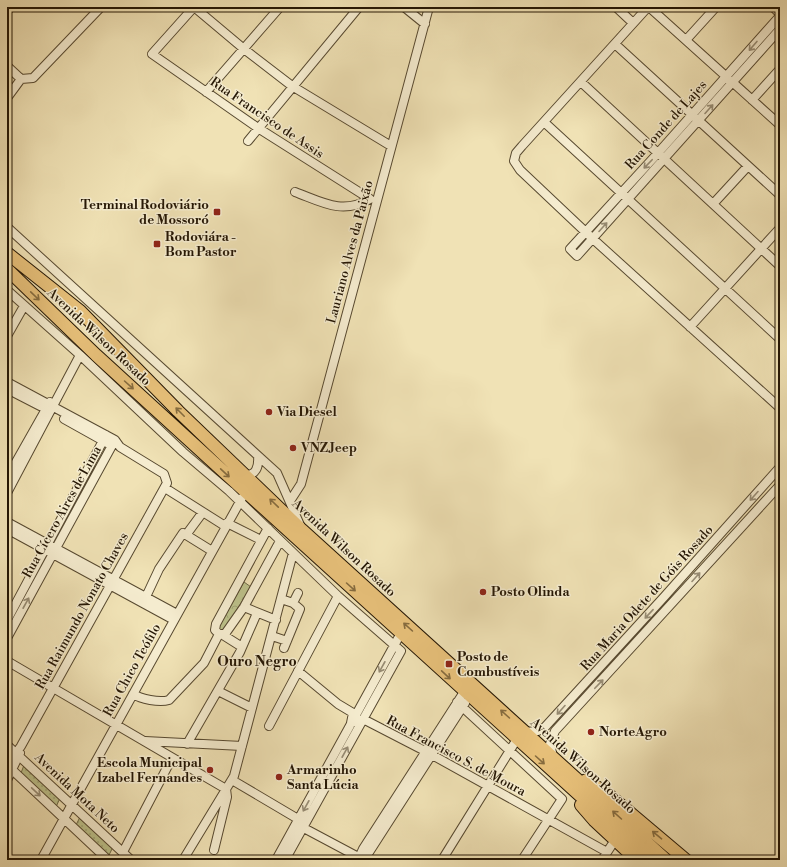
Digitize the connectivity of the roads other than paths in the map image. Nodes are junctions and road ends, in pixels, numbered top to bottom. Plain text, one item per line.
1 (10, 7) edge
2 (101, 7) edge
3 (194, 7) edge
4 (280, 7) edge
5 (359, 7) edge
6 (404, 7) edge
7 (430, 7) edge
8 (616, 7) edge
9 (648, 7) edge
10 (716, 7) edge
11 (7, 11) edge
12 (778, 12) edge
13 (633, 23) junction
14 (425, 24) junction
15 (780, 29) edge
16 (686, 40) junction
17 (615, 44) junction
18 (244, 49) junction
19 (7, 66) edge
20 (780, 69) edge
21 (21, 79) junction
22 (729, 79) junction
23 (581, 82) junction
24 (292, 86) junction
25 (206, 92) junction
26 (7, 98) edge
27 (752, 100) junction
28 (695, 118) junction
29 (544, 122) junction
30 (780, 125) edge
31 (258, 128) junction
32 (248, 141) dead end
33 (391, 146) junction
34 (661, 156) junction
35 (748, 166) junction
36 (295, 192) dead end
37 (622, 193) junction
38 (780, 195) edge
39 (629, 200) junction
40 (713, 204) junction
41 (7, 227) edge
42 (780, 228) edge
43 (586, 232) junction
44 (593, 239) junction
45 (761, 249) junction
46 (7, 253) edge
47 (780, 266) edge
48 (7, 269) edge
49 (725, 288) junction
50 (7, 290) edge
51 (24, 306) junction
52 (80, 311) junction
53 (68, 327) junction
54 (690, 327) junction
55 (7, 336) edge
56 (780, 339) edge
57 (110, 340) junction
58 (79, 354) junction
59 (96, 355) junction
60 (7, 382) edge
61 (7, 389) edge
62 (50, 408) junction
63 (780, 408) edge
64 (105, 438) junction
65 (115, 444) junction
66 (258, 456) junction
67 (780, 467) edge
68 (244, 475) junction
69 (10, 478) edge
70 (780, 485) edge
71 (165, 488) junction
72 (7, 492) edge
73 (243, 497) junction
74 (290, 501) junction
75 (204, 512) junction
76 (7, 522) edge
77 (226, 525) junction
78 (268, 528) junction
79 (7, 529) edge
80 (302, 530) junction
81 (186, 535) junction
82 (261, 540) junction
83 (280, 541) junction
84 (46, 547) junction
85 (54, 551) junction
86 (212, 551) junction
87 (293, 553) junction
88 (112, 583) junction
89 (298, 593) dead end
90 (338, 596) junction
91 (664, 598) junction
92 (281, 599) junction
93 (144, 600) junction
94 (293, 603) junction
95 (244, 607) junction
96 (257, 613) junction
97 (175, 617) junction
98 (660, 617) junction
99 (7, 620) edge
100 (276, 620) junction
101 (401, 633) junction
102 (221, 634) junction
103 (629, 635) junction
104 (272, 636) junction
105 (7, 638) edge
106 (394, 645) junction
107 (242, 647) junction
108 (7, 661) edge
109 (619, 663) junction
110 (298, 671) junction
111 (54, 688) junction
112 (218, 691) junction
113 (133, 694) junction
114 (463, 699) junction
115 (252, 708) junction
116 (363, 719) junction
117 (351, 723) junction
118 (116, 724) junction
119 (269, 726) dead end
120 (521, 735) junction
121 (144, 741) junction
122 (187, 744) junction
123 (7, 745) edge
124 (242, 746) junction
125 (510, 750) junction
126 (19, 752) junction
127 (428, 753) junction
128 (172, 758) junction
129 (554, 759) junction
130 (8, 767) edge
131 (562, 772) junction
132 (7, 780) edge
133 (232, 780) junction
134 (488, 786) junction
135 (226, 789) junction
136 (320, 789) junction
137 (586, 794) junction
138 (71, 804) junction
139 (64, 818) junction
140 (549, 820) junction
141 (299, 823) junction
142 (615, 840) junction
143 (214, 850) dead end
144 (123, 852) junction
145 (607, 852) junction
146 (361, 859) edge
147 (41, 860) edge
148 (108, 860) edge
149 (131, 860) edge
150 (183, 860) edge
151 (276, 860) edge
152 (285, 860) edge
153 (442, 860) edge
154 (522, 860) edge
155 (602, 860) edge
156 (637, 860) edge
157 (651, 860) edge
158 (666, 860) edge
159 (686, 860) edge

1 - 11 street
2 - 21 street
3 - 18 street
3 - 25 street, Rua Francisco de Assis
4 - 18 street
5 - 24 street
6 - 14 street
7 - 14 street, Lauriano Alves da Paixão
8 - 13 street
9 - 13 street
9 - 16 street
10 - 16 street
12 -> 22 street, Rua Conde de Lajes
13 - 17 street
14 - 33 street, Lauriano Alves da Paixão
15 - 22 street, Rua Conde de Lajes
16 - 22 street
17 - 23 street
17 - 28 street
18 - 24 street
18 - 25 street
19 - 21 street
20 - 27 street
21 - 26 street
22 - 27 street
22 - 28 street, Rua Conde de Lajes
23 - 29 street
23 - 34 street
24 - 31 street
24 - 33 street
25 - 31 street, Rua Francisco de Assis
27 - 30 street
28 - 34 street, Rua Conde de Lajes
28 - 35 street
29 - 37 street
29 - 43 street
31 - 32 street
31 - 36 street, Rua Francisco de Assis
33 - 74 street, Lauriano Alves da Paixão
34 -> 37 street, Rua Conde de Lajes
34 - 39 street, Rua Conde de Lajes
34 - 40 street
35 - 38 street
35 - 40 street
37 - 39 street
37 - 43 street, Rua Conde de Lajes
44 -> 39 street, Rua Conde de Lajes
39 - 49 street
40 - 45 street
41 - 66 street
42 - 45 street
43 - 44 street
43 - 44 street, Rua Conde de Lajes
44 - 54 street
45 - 47 street
45 - 49 street
46 - 52 highway, Avenida Wilson Rosado
48 -> 53 highway, Avenida Wilson Rosado
49 - 54 street
49 - 56 street
50 - 51 street
51 - 55 street
51 - 58 street
52 - 53 highway
52 - 57 highway, Avenida Wilson Rosado
53 - 59 highway, Avenida Wilson Rosado
54 - 63 street
57 - 59 highway
68 -> 57 highway, Avenida Wilson Rosado
58 - 62 street
58 - 73 street
59 -> 73 highway, Avenida Wilson Rosado
60 - 62 street
61 - 62 street
62 - 64 street
62 - 69 street
64 - 65 street
64 - 84 street, Rua Cícero Aires de Lima
65 - 71 street
65 - 85 street, Rua Cícero Aires de Lima
66 - 68 street
66 - 74 street
67 -> 91 street, Rua Maria Odete de Góis Rosado
80 -> 68 highway, Avenida Wilson Rosado
69 - 72 street
98 -> 70 street, Rua Maria Odete de Góis Rosado
71 - 75 street
71 - 88 street, Rua Raimundo Nonato Chaves
73 - 77 street, Rua Chico Teófilo
73 - 78 street
73 -> 101 highway, Avenida Wilson Rosado
74 - 80 street
75 - 77 street
75 - 81 street
76 - 84 street
77 - 82 street
77 - 86 street, Rua Chico Teófilo
78 - 82 street
78 - 83 street
79 - 84 street
120 -> 80 highway, Avenida Wilson Rosado
81 - 86 street
81 - 93 street
82 - 102 street
83 - 87 street
83 - 95 street
84 - 85 street
84 - 99 street, Rua Cícero Aires de Lima
85 - 88 street
105 -> 85 street, Rua Cícero Aires de Lima
86 - 97 street, Rua Chico Teófilo
87 - 90 street
87 - 92 street
88 - 93 street
88 - 111 street, Rua Raimundo Nonato Chaves
89 - 94 street
90 - 106 street
90 - 110 street
91 - 98 street
91 -> 103 street, Rua Maria Odete de Góis Rosado
92 - 94 street
92 - 100 street
93 - 97 street
94 - 104 street
95 - 96 street
95 - 102 street
96 - 100 street
96 - 107 street
97 - 113 street, Rua Chico Teófilo
98 - 109 street, Rua Maria Odete de Góis Rosado
100 - 104 street
101 - 106 street
101 -> 114 highway, Avenida Wilson Rosado
102 - 107 street
102 - 113 street
103 - 109 street
103 -> 120 street, Rua Maria Odete de Góis Rosado
104 - 115 street
106 - 116 street
106 -> 117 street
107 - 112 street
108 - 111 street
129 -> 109 street, Rua Maria Odete de Góis Rosado
110 - 117 street
110 - 119 street
111 - 118 street
111 - 126 street, Rua Raimundo Nonato Chaves
112 - 115 street
112 - 122 street
113 - 118 street, Rua Chico Teófilo
114 - 120 highway, Avenida Wilson Rosado
114 - 125 street
114 - 127 street
115 - 124 street
116 - 117 street
116 - 127 street, Rua Francisco S. de Moura
136 -> 116 street
117 - 136 street
118 - 121 street
118 - 138 street, Rua Chico Teófilo
120 - 125 street
120 - 129 highway, Avenida Wilson Rosado
120 -> 131 highway, Avenida Wilson Rosado
121 - 122 street
121 - 128 street
122 - 124 street
123 - 126 street, Avenida Mota Neto
124 - 133 street
125 - 134 street
125 - 140 street
126 - 130 street, Rua Raimundo Nonato Chaves
126 - 138 street, Avenida Mota Neto
127 - 134 street, Rua Francisco S. de Moura
127 - 146 street
128 - 135 street
128 - 144 street
129 - 131 highway, Avenida Wilson Rosado
130 - 132 street, Rua Raimundo Nonato Chaves
130 -> 139 street
131 - 137 highway, Avenida Wilson Rosado
131 - 142 highway
159 -> 131 highway
133 - 135 street
133 - 141 street
134 - 140 street, Rua Francisco S. de Moura
134 - 153 street
135 - 143 street
135 - 150 street
136 - 141 street
137 - 157 highway, Avenida Wilson Rosado
158 -> 137 highway, Avenida Wilson Rosado
138 - 139 street, Rua Chico Teófilo
138 - 144 street, Avenida Mota Neto
139 - 147 street, Rua Chico Teófilo
139 - 148 street
140 - 145 street, Rua Francisco S. de Moura
140 - 154 street
141 - 146 street
141 - 151 street
141 - 152 street
142 - 145 street
142 - 156 highway
144 - 149 street, Avenida Mota Neto
145 - 155 street

